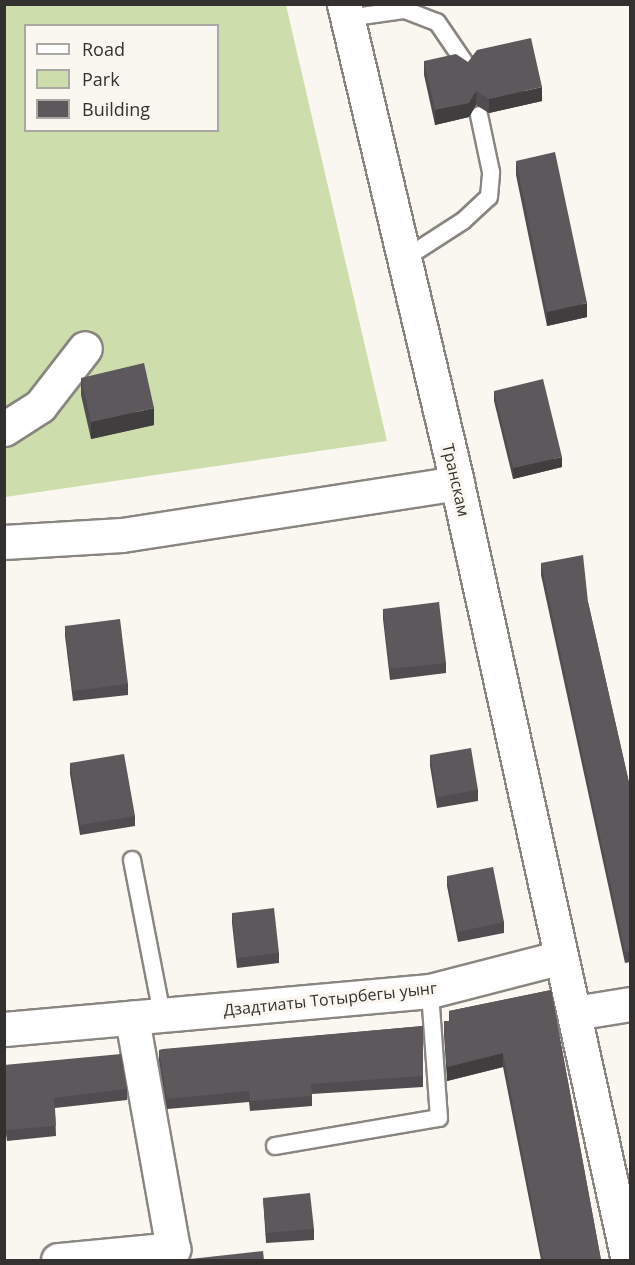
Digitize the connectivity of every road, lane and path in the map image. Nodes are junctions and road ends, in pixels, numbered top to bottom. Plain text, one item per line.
1 (345, 11) edge
2 (467, 66) edge
3 (479, 115) edge
4 (404, 259) junction
5 (85, 348) dead end
6 (4, 429) edge
7 (457, 483) junction
8 (4, 542) edge
9 (132, 860) dead end
10 (561, 957) junction
11 (430, 991) junction
12 (630, 1004) edge
13 (575, 1013) junction
14 (147, 1017) junction
15 (4, 1029) edge
16 (275, 1146) dead end
17 (58, 1260) edge
18 (628, 1260) edge

1 - 2 lane
1 - 4 main road, Транскам
3 - 4 lane
4 - 7 main road, Транскам
5 - 6 main road
7 - 8 main road
7 - 10 main road, Транскам
9 - 14 lane
10 - 11 main road, Дзадтиаты Тотырбегы уынг
10 - 13 main road, Транскам
11 - 14 main road, Дзадтиаты Тотырбегы уынг
11 - 16 lane
12 - 13 main road
13 - 18 main road, Транскам
14 - 15 main road, Дзадтиаты Тотырбегы уынг
14 - 17 main road

